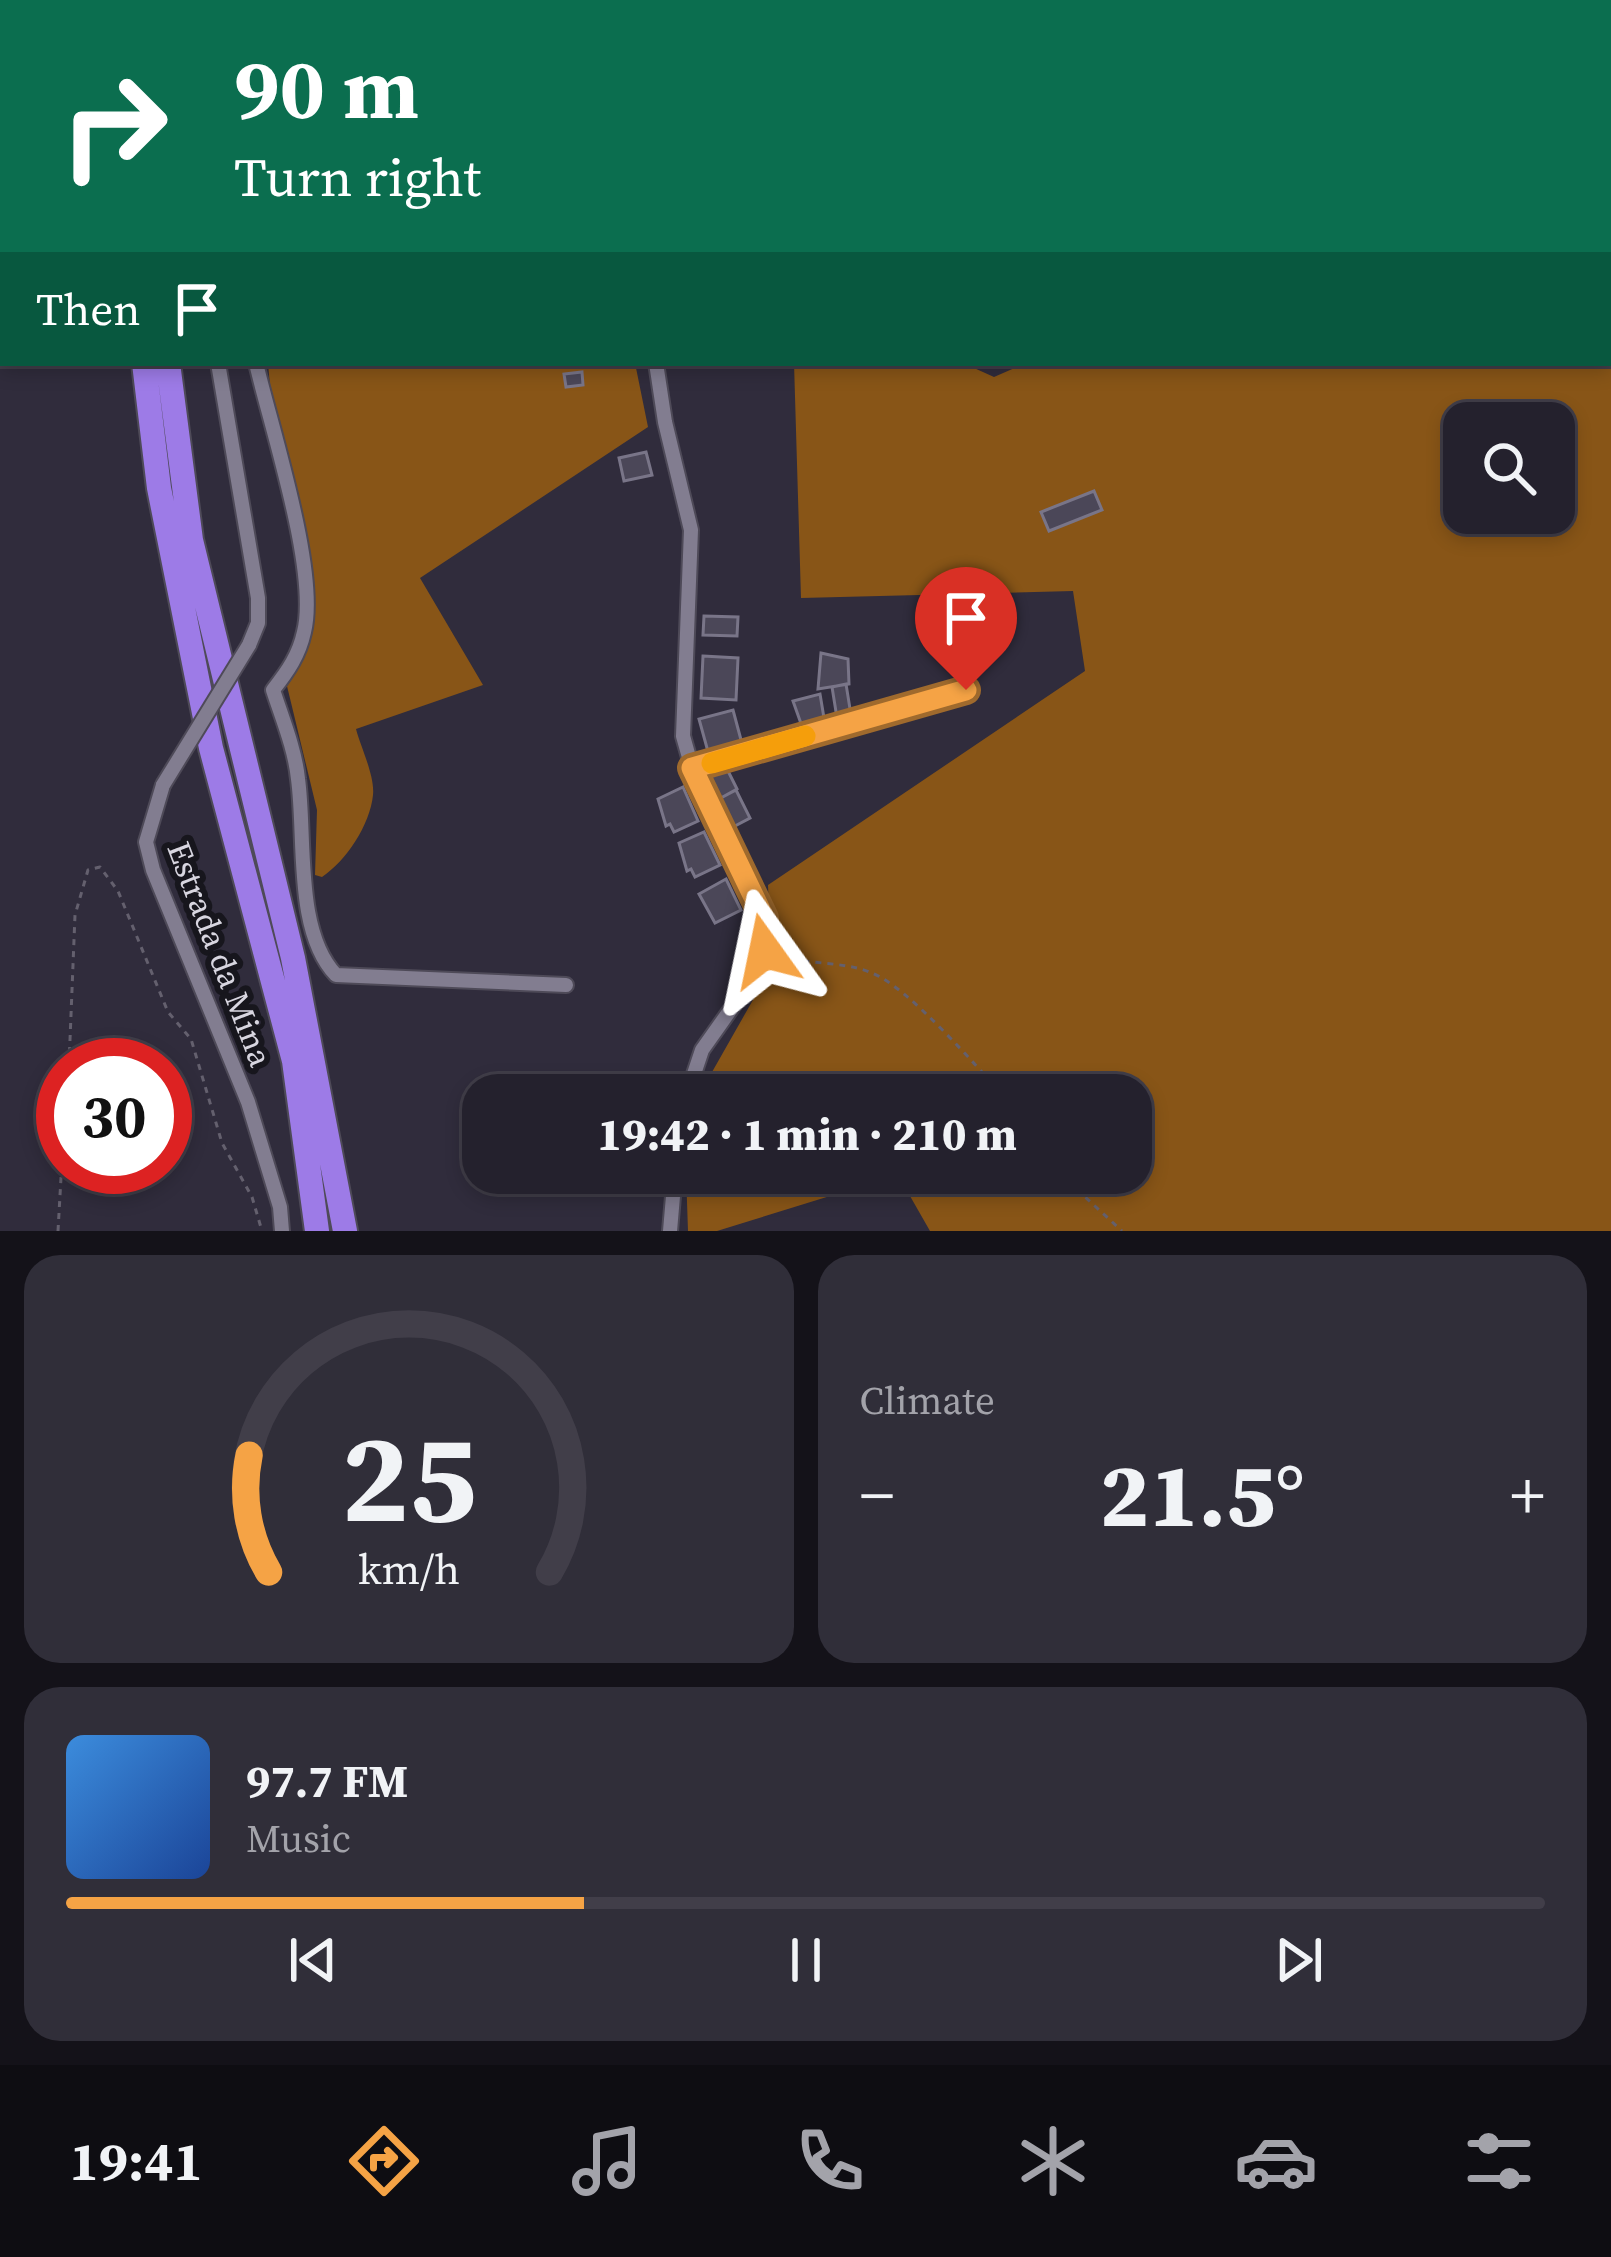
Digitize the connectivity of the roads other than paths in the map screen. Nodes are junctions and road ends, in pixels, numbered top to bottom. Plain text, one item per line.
1 (144, 366) edge
2 (168, 366) edge
3 (219, 366) edge
4 (257, 366) edge
5 (656, 366) edge
6 (966, 690) dead end
7 (692, 768) junction
8 (566, 986) dead end
9 (694, 1074) edge
10 (673, 1194) edge
11 (282, 1231) edge
12 (317, 1231) edge
13 (345, 1231) edge
14 (670, 1231) edge

1 - 12 highway
2 - 13 highway
3 - 11 street, Estrada da Mina, bridge
4 - 8 street
5 - 7 street
6 - 7 lane
7 - 9 street
10 - 14 street

